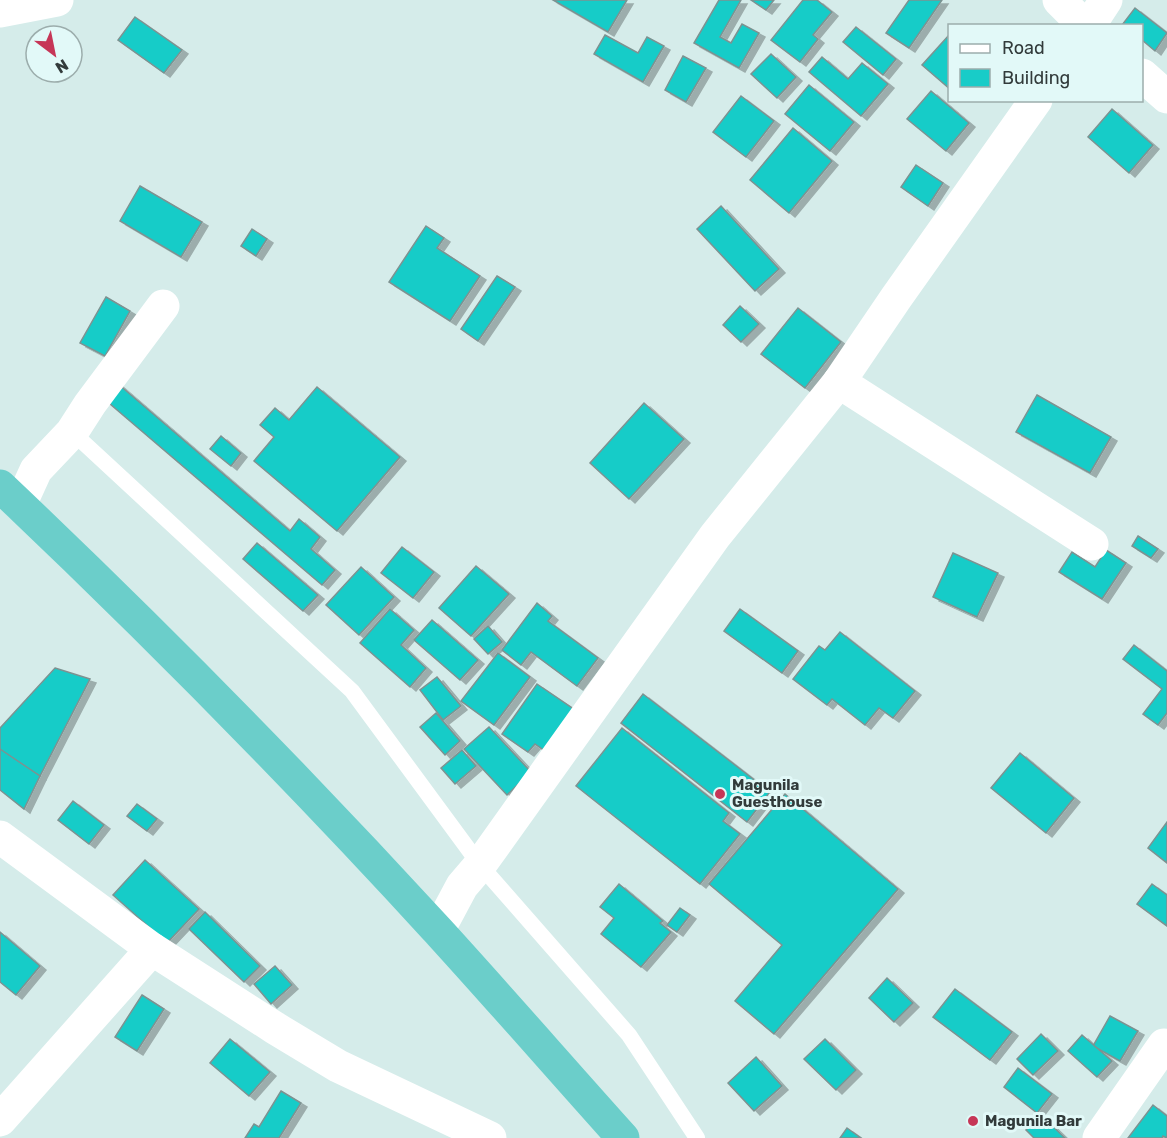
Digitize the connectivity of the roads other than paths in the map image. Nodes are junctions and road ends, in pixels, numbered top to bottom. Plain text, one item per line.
1 (57, 0) edge
2 (1059, 0) edge
3 (1106, 0) edge
4 (0, 11) edge
5 (1085, 24) edge
6 (1088, 24) edge
7 (1143, 76) edge
8 (1167, 97) edge
9 (1035, 102) edge
10 (163, 306) dead end
11 (839, 382) junction
12 (72, 432) junction
13 (10, 495) edge
14 (1092, 544) dead end
15 (0, 837) edge
16 (480, 865) junction
17 (438, 931) junction
18 (152, 949) junction
19 (1167, 1046) edge
20 (0, 1120) edge
21 (490, 1138) edge
22 (623, 1138) edge
23 (697, 1138) edge
24 (1099, 1138) edge

1 - 4 street
2 - 5 street
3 - 6 street
7 - 8 street
9 - 11 street
10 - 12 street
11 - 14 street
11 - 16 street
12 - 13 street
12 - 16 lane
13 - 17 highway
15 - 18 street
16 - 17 street
16 - 23 lane
17 - 22 highway
18 - 20 street
18 - 21 street
19 - 24 street

